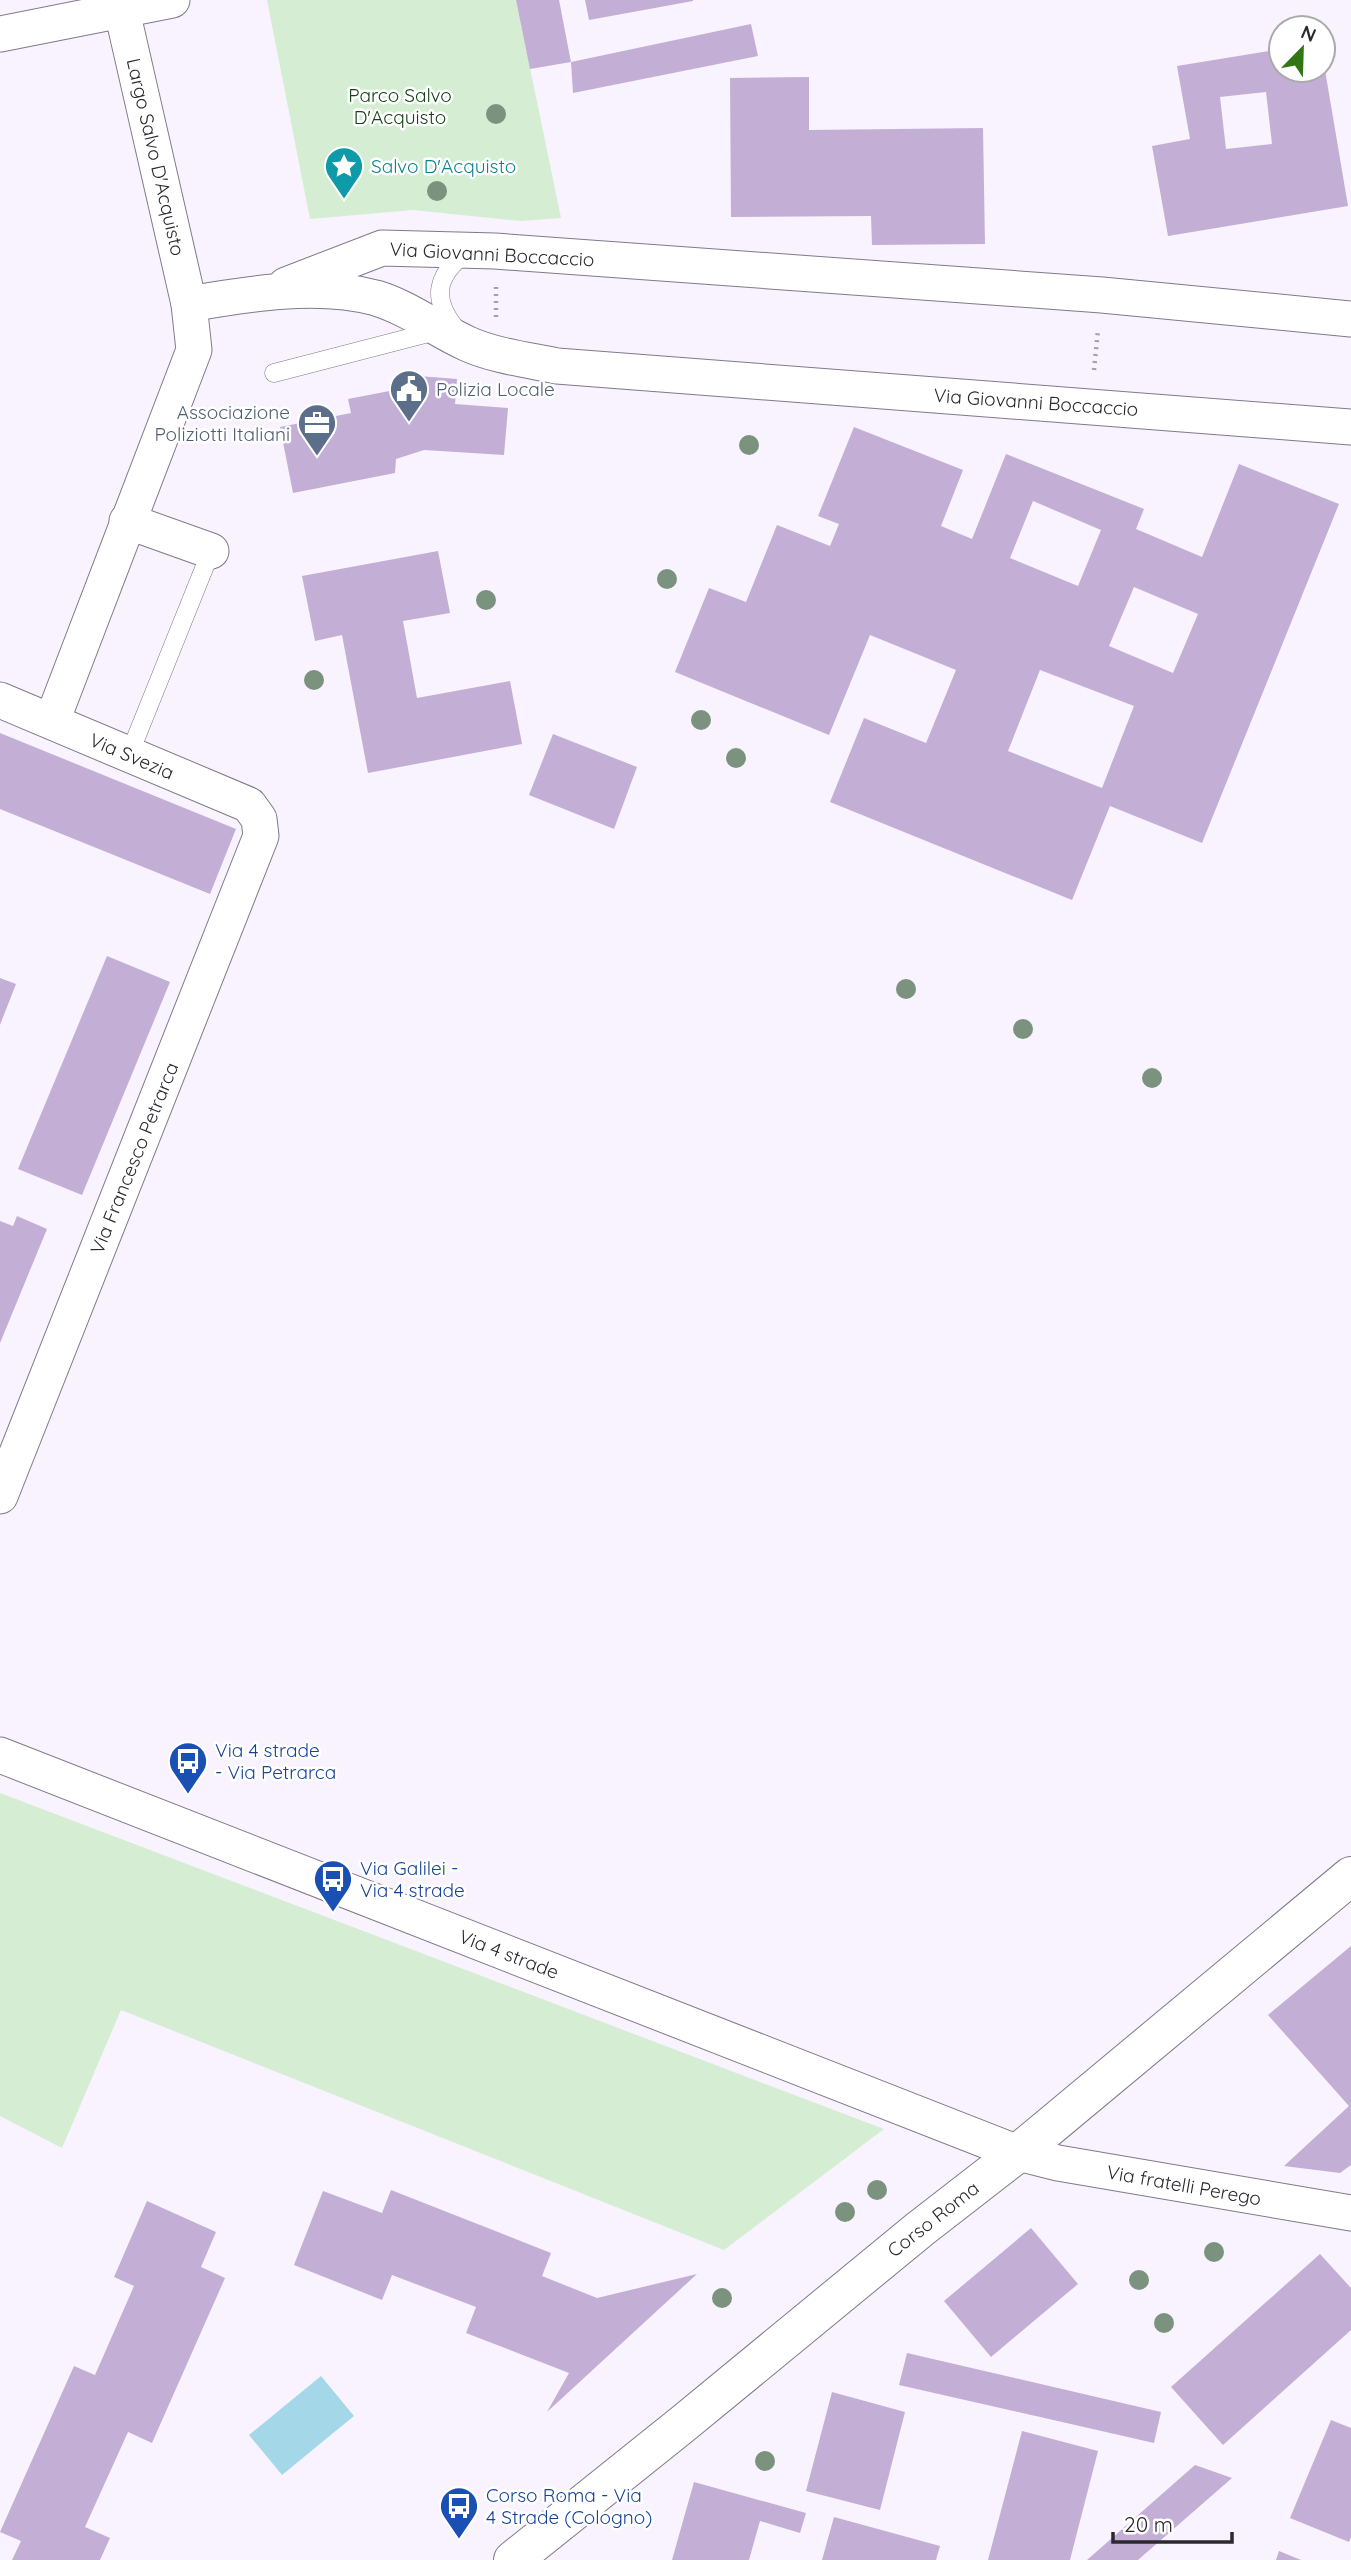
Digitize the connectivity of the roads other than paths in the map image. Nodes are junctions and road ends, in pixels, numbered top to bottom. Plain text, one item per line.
1 (172, 0) edge
2 (122, 11) junction
3 (0, 34) edge
4 (482, 251) junction
5 (272, 291) junction
6 (189, 304) junction
7 (1351, 319) edge
8 (469, 342) junction
9 (274, 373) dead end
10 (1351, 427) edge
11 (127, 521) junction
12 (211, 551) joint
13 (0, 700) edge
14 (52, 721) junction
15 (129, 755) junction
16 (259, 819) joint
17 (0, 1496) edge
18 (0, 1755) edge
19 (1351, 1877) edge
20 (1018, 2153) junction
21 (1351, 2213) edge
22 (513, 2560) edge

1 - 2 street
2 - 3 street
2 - 6 street, Largo Salvo D'Acquisto
4 - 5 street, Via Giovanni Boccaccio
4 - 7 street, Via Giovanni Boccaccio
4 - 8 lane
5 - 6 street
5 - 8 street, Via Giovanni Boccaccio
6 - 11 street, Largo Salvo D'Acquisto
8 - 9 lane
8 - 10 street, Via Giovanni Boccaccio
11 - 12 street
11 - 14 street, Largo Salvo D'Acquisto
12 - 15 lane
13 - 14 street, Via Svezia
14 - 15 street, Via Svezia
15 - 16 street, Via Svezia
16 - 17 street, Via Francesco Petrarca
18 - 20 street, Via 4 strade
19 - 20 main road, Corso Roma
20 - 21 street, Via fratelli Perego
20 - 22 main road, Corso Roma

